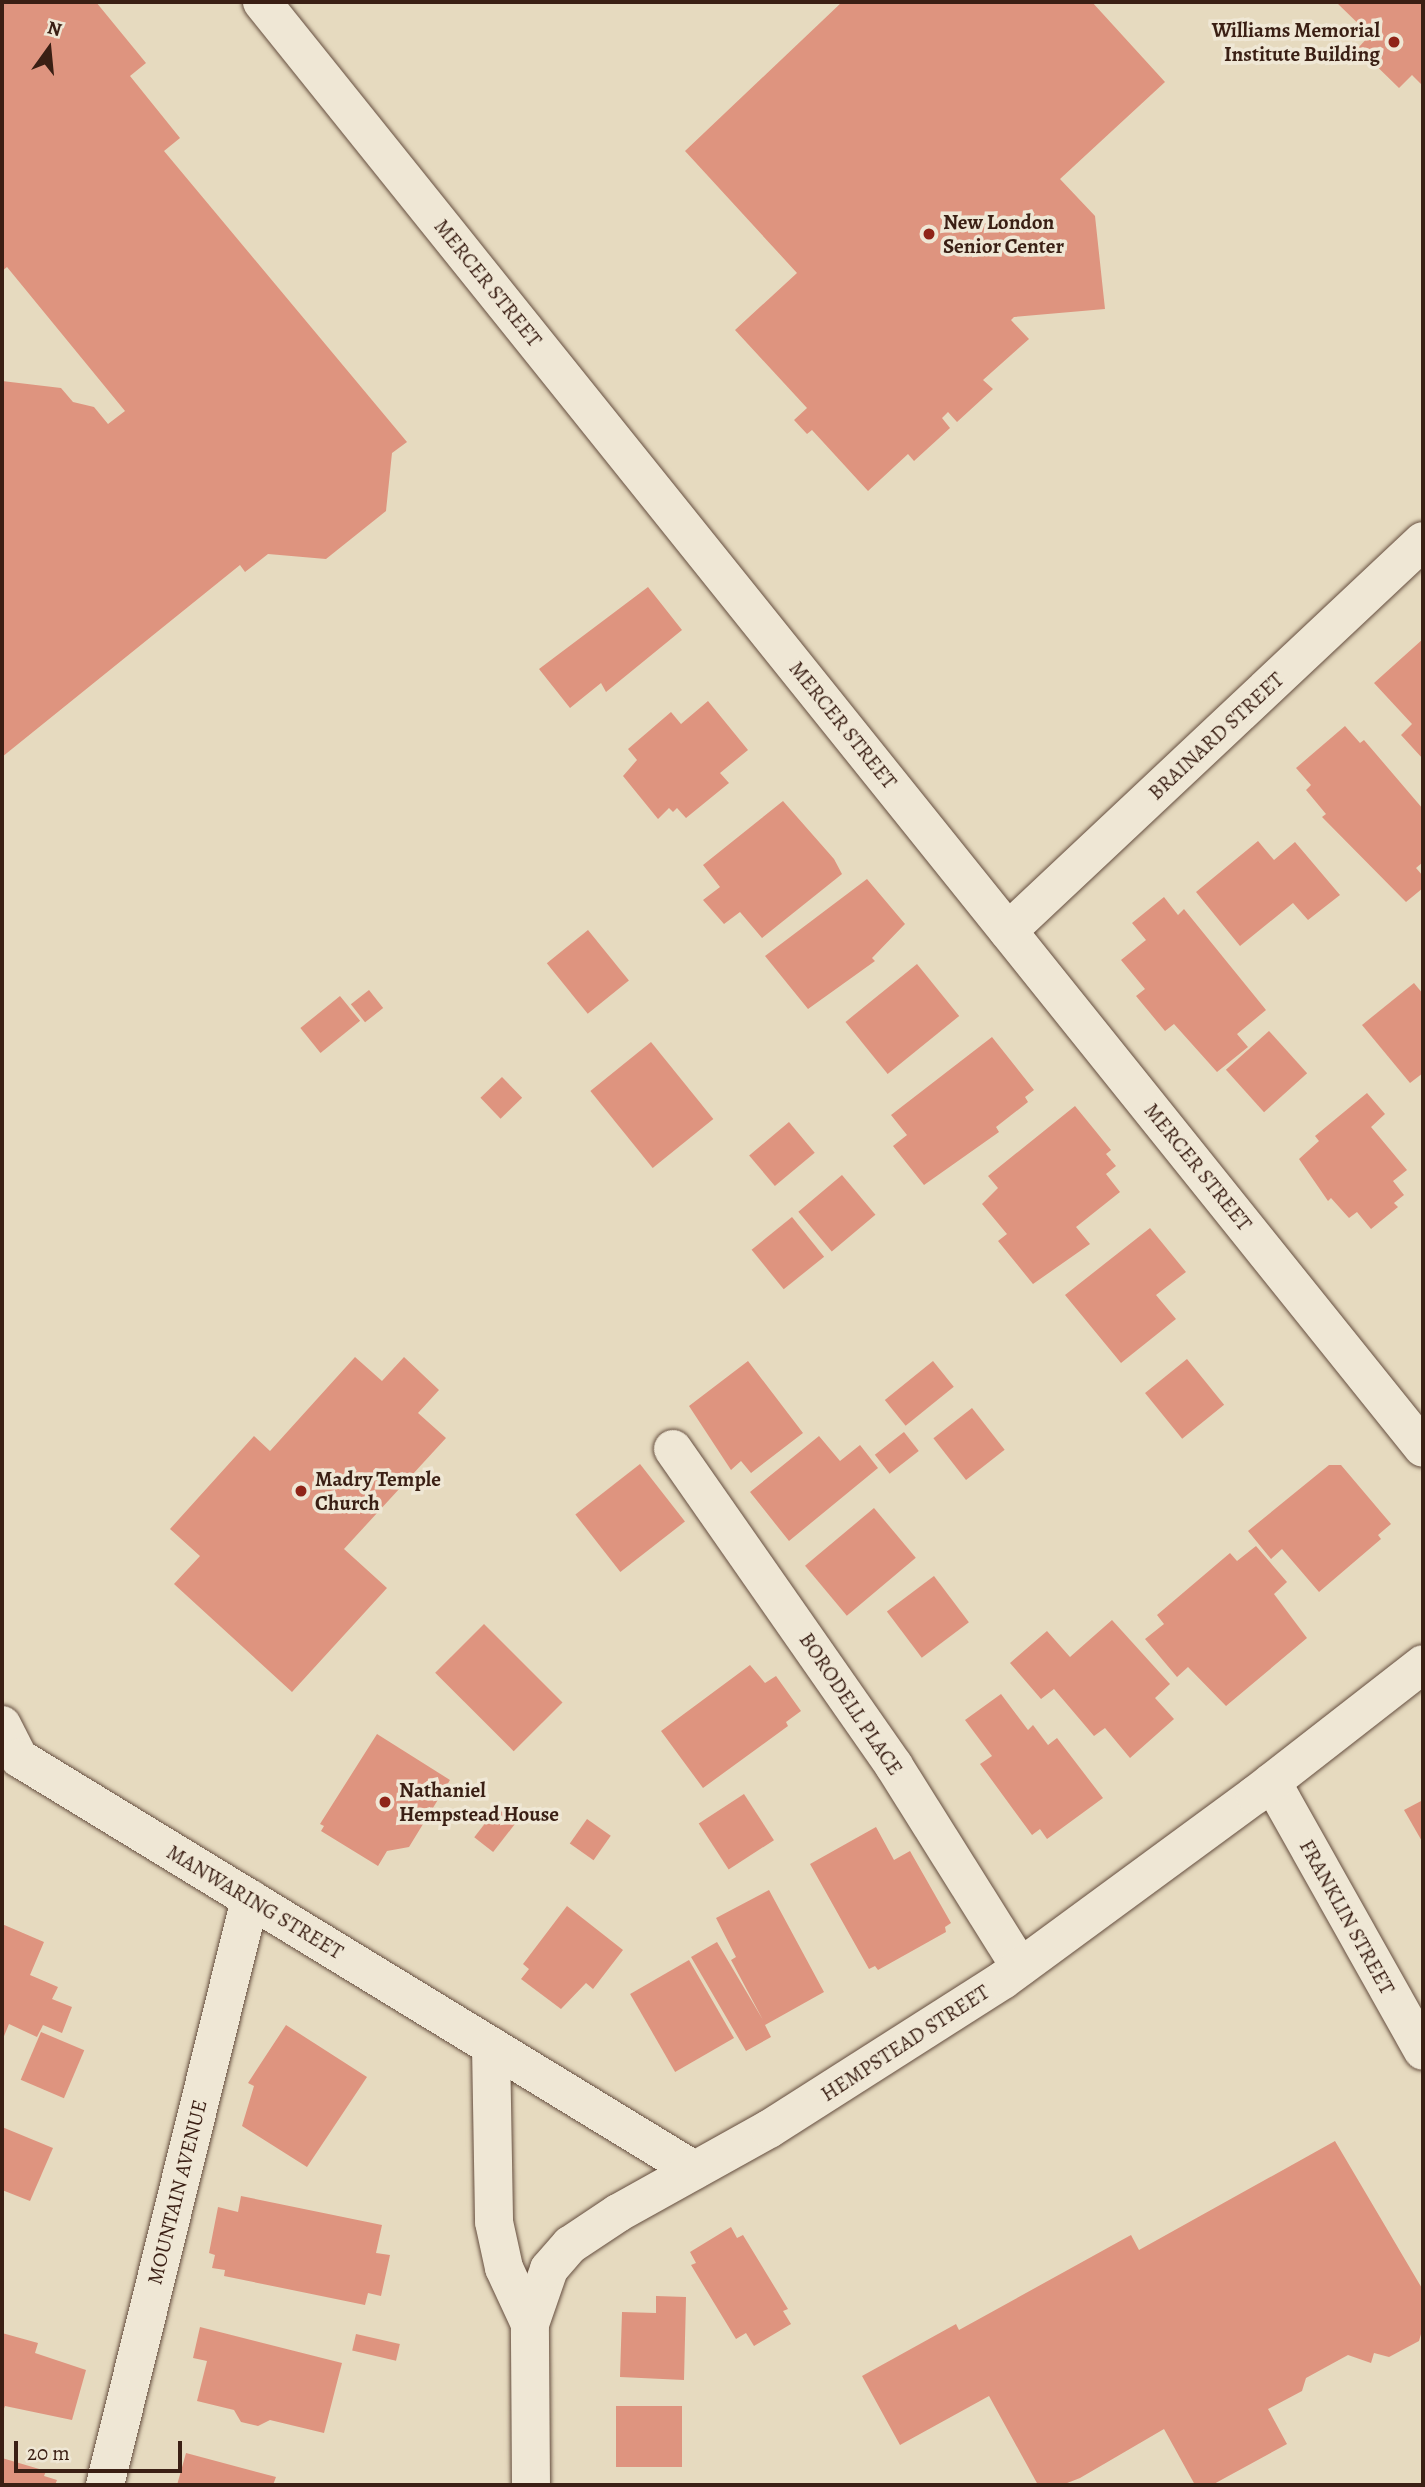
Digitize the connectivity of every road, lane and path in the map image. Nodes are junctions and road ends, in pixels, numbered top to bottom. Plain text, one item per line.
1 (262, 2) edge
2 (1423, 541) edge
3 (1008, 931) junction
4 (1423, 1448) edge
5 (673, 1449) dead end
6 (1423, 1664) edge
7 (7, 1747) edge
8 (1272, 1782) junction
9 (250, 1899) junction
10 (1020, 1967) junction
11 (491, 2046) junction
12 (1423, 2051) edge
13 (694, 2170) junction
14 (530, 2324) junction
15 (104, 2485) edge
16 (531, 2485) edge

1 - 3 street, MERCER STREET
2 - 3 street, BRAINARD STREET
3 - 4 street, MERCER STREET
5 - 10 street, BORODELL PLACE
6 - 8 street, HEMPSTEAD STREET
7 - 9 street, MANWARING STREET
8 - 10 street, HEMPSTEAD STREET
8 - 12 street, FRANKLIN STREET
9 - 11 street, MANWARING STREET
9 - 15 street, MOUNTAIN AVENUE
10 - 13 street, HEMPSTEAD STREET
11 - 13 street, MANWARING STREET
11 - 14 street
13 - 14 street, HEMPSTEAD STREET
14 - 16 street, HEMPSTEAD STREET

